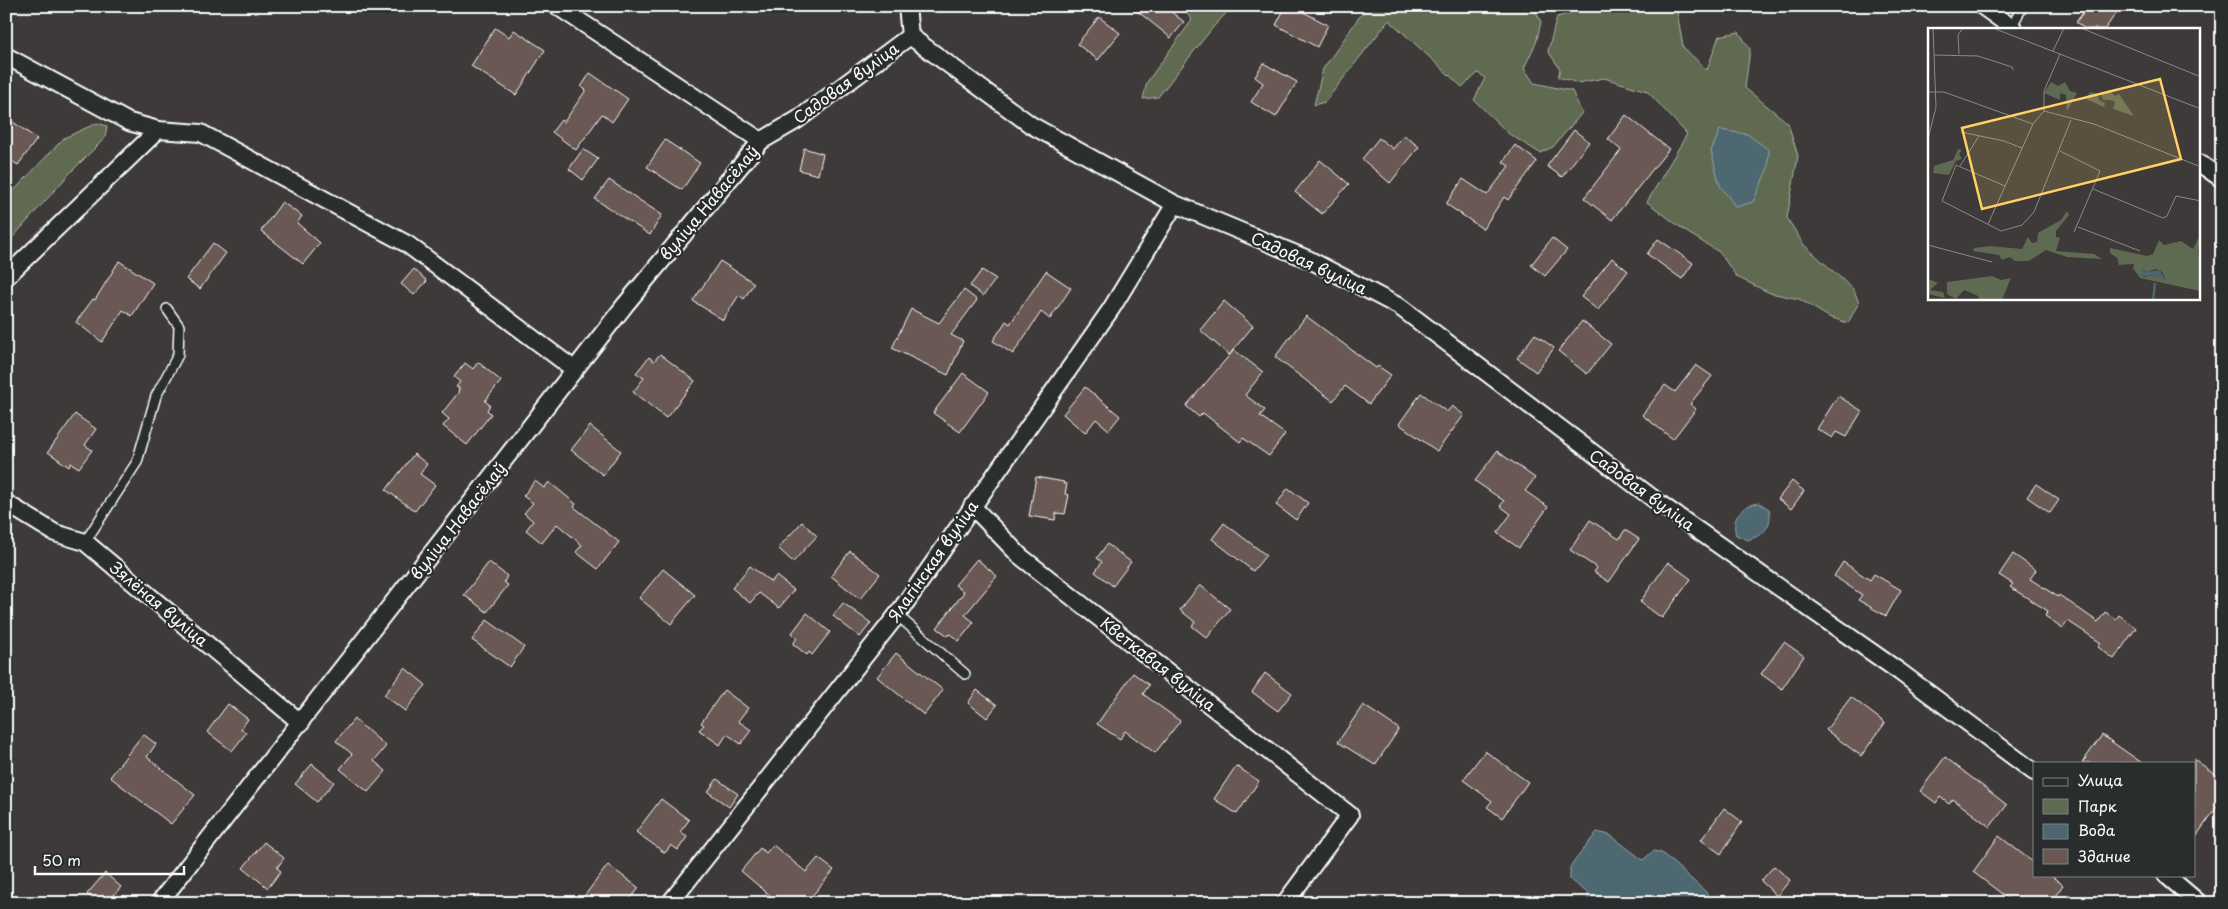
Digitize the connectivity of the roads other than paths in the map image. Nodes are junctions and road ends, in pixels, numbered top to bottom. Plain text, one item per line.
1 (557, 6) edge
2 (907, 6) edge
3 (1982, 6) edge
4 (2023, 6) edge
5 (2013, 28) edge
6 (910, 36) junction
7 (6, 56) edge
8 (158, 130) junction
9 (761, 142) junction
10 (2200, 164) edge
11 (2222, 179) edge
12 (1175, 204) junction
13 (6, 277) edge
14 (167, 310) dead end
15 (575, 370) junction
16 (6, 503) edge
17 (972, 506) junction
18 (85, 542) junction
19 (897, 615) junction
20 (965, 674) dead end
21 (301, 723) junction
22 (2033, 771) edge
23 (2167, 876) edge
24 (159, 903) edge
25 (670, 903) edge
26 (1285, 903) edge
27 (2198, 903) edge

1 - 9 street
2 - 6 street
3 - 5 street
4 - 5 lane
6 - 9 street, Садовая вуліца
6 - 12 street, Садовая вуліца
7 - 8 street
8 - 13 street
8 - 15 street
9 - 15 street, вуліца Навасёлаў
10 - 11 street
12 - 17 street, Ялагінская вуліца
12 - 22 street, Садовая вуліца
14 - 18 lane
15 - 21 street, вуліца Навасёлаў
16 - 18 street, Зялёная вуліца
17 - 19 street, Ялагінская вуліца
17 - 26 street, Кветкавая вуліца
18 - 21 street, Зялёная вуліца
19 - 20 lane
19 - 25 street, Ялагінская вуліца
21 - 24 street, вуліца Навасёлаў
23 - 27 street

